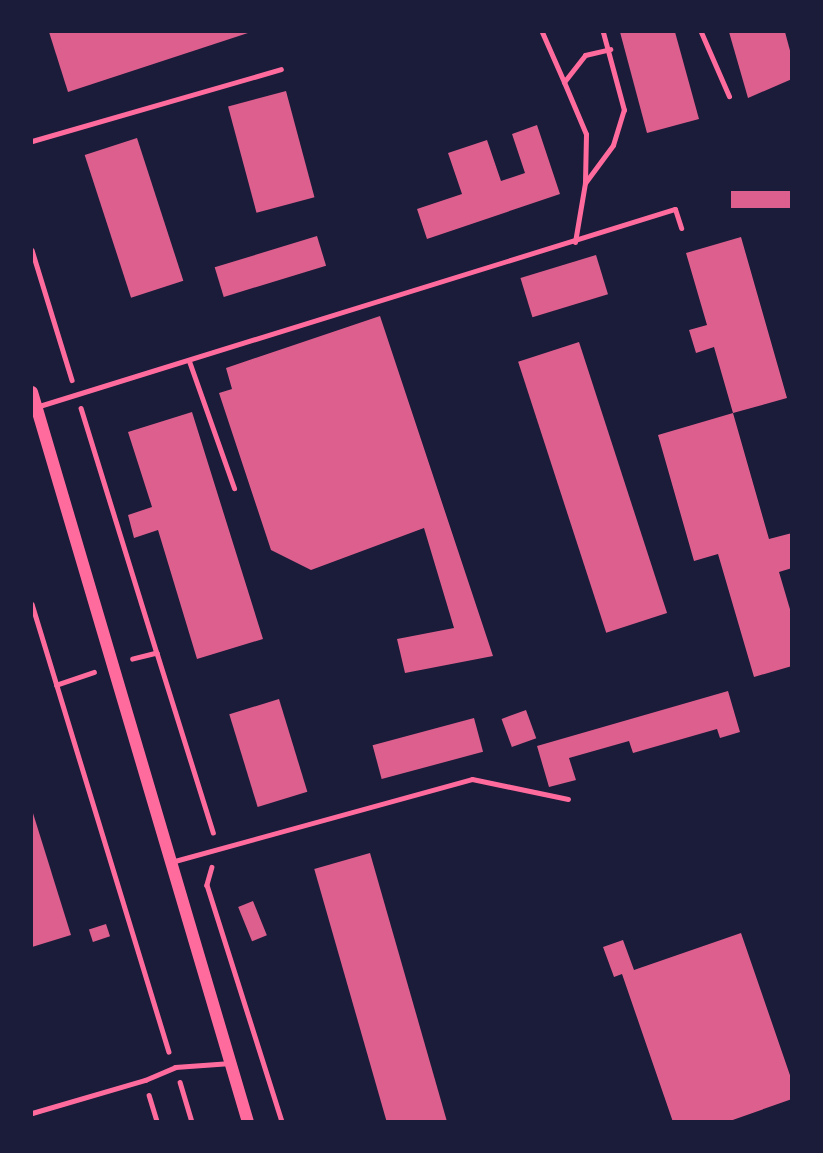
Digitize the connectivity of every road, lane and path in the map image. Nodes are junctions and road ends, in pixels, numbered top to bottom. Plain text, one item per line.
1 (542, 32) edge
2 (603, 32) edge
3 (701, 32) edge
4 (610, 49) junction
5 (281, 69) dead end
6 (564, 82) junction
7 (729, 96) dead end
8 (32, 141) edge
9 (585, 183) junction
10 (681, 228) dead end
11 (575, 242) junction
12 (32, 250) edge
13 (189, 361) junction
14 (32, 392) edge
15 (77, 395) junction
16 (36, 407) junction
17 (234, 488) dead end
18 (32, 604) edge
19 (157, 653) junction
20 (113, 665) junction
21 (56, 685) junction
22 (568, 799) dead end
23 (218, 849) junction
24 (171, 862) junction
25 (231, 1063) junction
26 (175, 1068) junction
27 (145, 1080) junction
28 (32, 1113) edge
29 (157, 1122) edge
30 (192, 1122) edge
31 (248, 1122) edge
32 (282, 1122) edge

1 - 6 lane
2 - 4 lane
3 - 7 lane
4 - 6 lane
4 - 9 lane
5 - 8 lane
6 - 9 lane
9 - 11 lane
10 - 11 lane
11 - 13 lane
12 - 15 path
13 - 15 lane
13 - 17 lane
14 - 16 street
15 - 16 lane
15 - 19 path
16 - 20 street
18 - 21 path
19 - 20 path
19 - 23 path
20 - 21 path
20 - 24 street
21 - 26 path
22 - 23 lane
23 - 24 lane
23 - 32 path
24 - 25 street
25 - 26 lane
25 - 31 street
26 - 27 lane
26 - 30 path
27 - 28 lane
27 - 29 path

